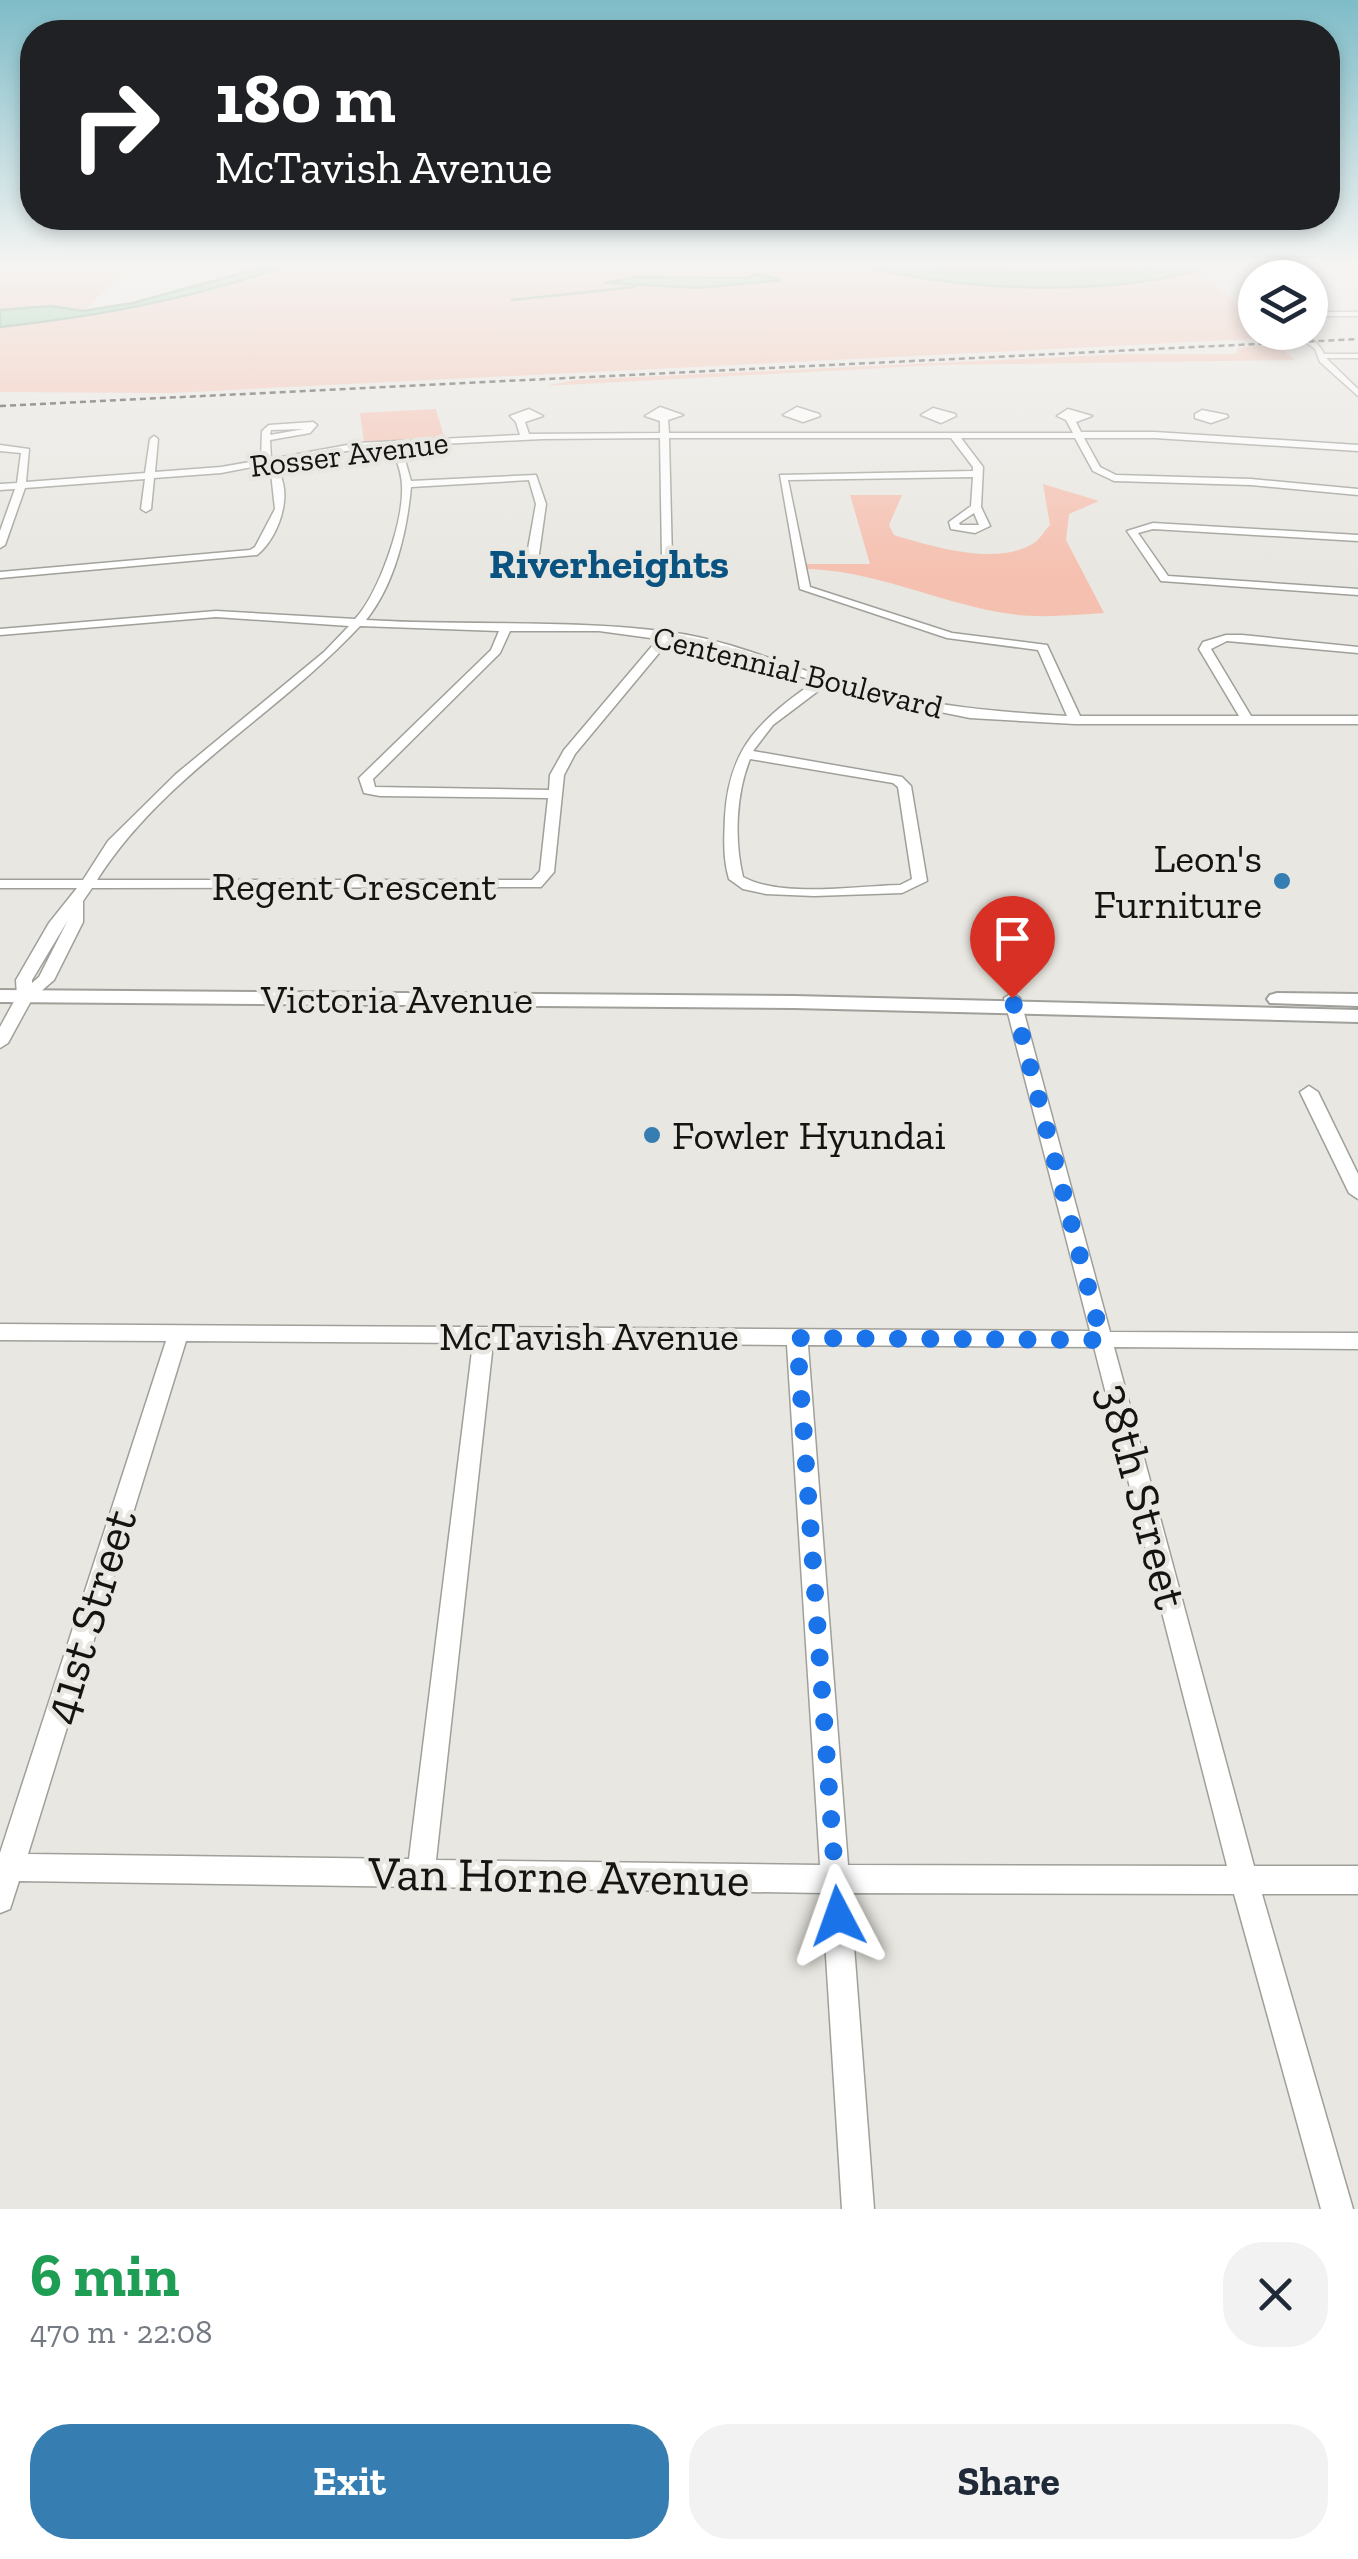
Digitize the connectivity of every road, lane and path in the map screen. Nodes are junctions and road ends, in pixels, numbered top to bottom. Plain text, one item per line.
1 (1333, 368) edge
2 (1358, 394) edge
3 (664, 419) dead end
4 (1070, 419) dead end
5 (803, 420) dead end
6 (940, 420) dead end
7 (1211, 420) dead end
8 (520, 421) dead end
9 (663, 434) junction
10 (950, 434) junction
11 (1078, 434) junction
12 (805, 435) junction
13 (525, 436) junction
14 (266, 438) dead end
15 (1216, 438) junction
16 (154, 439) dead end
17 (396, 444) junction
18 (0, 448) edge
19 (1358, 448) edge
20 (266, 463) junction
21 (979, 474) junction
22 (151, 477) junction
23 (407, 484) junction
24 (21, 486) junction
25 (0, 487) edge
26 (1358, 492) edge
27 (976, 508) dead end
28 (146, 510) dead end
29 (1358, 538) edge
30 (0, 545) edge
31 (0, 575) edge
32 (1358, 592) edge
33 (358, 624) junction
34 (506, 627) junction
35 (0, 632) edge
36 (668, 635) junction
37 (1358, 650) edge
38 (825, 680) junction
39 (1075, 720) junction
40 (1247, 720) junction
41 (1358, 720) edge
42 (745, 754) junction
43 (555, 794) junction
44 (0, 884) edge
45 (86, 884) junction
46 (0, 996) edge
47 (25, 996) junction
48 (1358, 1000) edge
49 (1013, 1003) junction
50 (1358, 1016) edge
51 (0, 1042) edge
52 (1310, 1092) dead end
53 (1358, 1193) edge
54 (0, 1332) edge
55 (178, 1334) junction
56 (484, 1335) junction
57 (797, 1338) junction
58 (1102, 1340) junction
59 (1358, 1341) edge
60 (5, 1867) edge
61 (420, 1874) junction
62 (835, 1879) junction
63 (1244, 1879) junction
64 (1358, 1880) edge
65 (0, 1899) edge
66 (858, 2209) edge
67 (1337, 2209) edge

1 - 2 street
3 - 9 street
4 - 11 street
5 - 12 street
6 - 10 street
7 - 15 street
8 - 13 street
9 - 12 street, Rosser Avenue
9 - 13 street, Rosser Avenue
9 - 23 street
10 - 11 street, Rosser Avenue
10 - 12 street, Rosser Avenue
10 - 21 street
11 - 15 street, Rosser Avenue
11 - 26 street
13 - 17 street, Rosser Avenue
14 - 20 street
15 - 19 street, Rosser Avenue
16 - 22 street
17 - 20 street, Rosser Avenue
17 - 23 street
18 - 24 street
20 - 22 street, Rosser Avenue
20 - 31 street
21 - 27 street
21 - 39 street
22 - 24 street, Rosser Avenue
22 - 28 street
23 - 33 street
24 - 25 street, Rosser Avenue
24 - 30 street
29 - 32 street
33 - 34 street, Centennial Boulevard
33 - 35 street, Centennial Boulevard
33 - 45 street
34 - 36 street, Centennial Boulevard
34 - 43 street
36 - 38 street, Centennial Boulevard
36 - 43 street, Regent Crescent
37 - 40 street
38 - 39 street, Centennial Boulevard
38 - 42 street
39 - 40 street, Centennial Boulevard
40 - 41 street, Centennial Boulevard
42 - 42 street
43 - 45 street, Regent Crescent
44 - 45 street, Regent Crescent
45 - 47 street
46 - 47 main road, Victoria Avenue
47 - 49 main road, Victoria Avenue
47 - 51 street
48 - 49 main road, Victoria Avenue
49 - 50 main road, Victoria Avenue
49 - 58 street, 38th Street
52 - 53 street
54 - 55 street, McTavish Avenue
55 - 56 street, McTavish Avenue
55 - 60 street, 41st Street
56 - 57 street, McTavish Avenue
56 - 61 street
57 - 58 street, McTavish Avenue
57 - 62 street
58 - 59 street, McTavish Avenue
58 - 63 street, 38th Street
60 - 61 street, Van Horne Avenue
60 - 65 street, 41st Street
61 - 62 street, Van Horne Avenue
62 - 63 street, Van Horne Avenue
62 - 66 street
63 - 64 street, Van Horne Avenue
63 - 67 street, 38th Street

